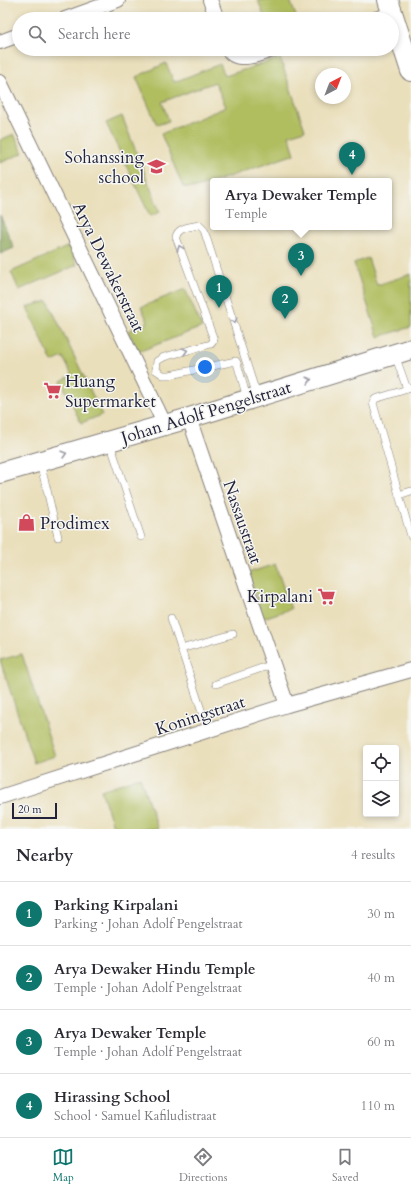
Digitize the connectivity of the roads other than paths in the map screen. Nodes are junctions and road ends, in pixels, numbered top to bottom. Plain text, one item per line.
1 (118, 0) edge
2 (210, 0) edge
3 (85, 12) edge
4 (214, 12) edge
5 (12, 38) edge
6 (0, 42) edge
7 (399, 43) edge
8 (237, 56) edge
9 (252, 56) edge
10 (411, 71) edge
11 (0, 82) edge
12 (403, 351) edge
13 (156, 370) junction
14 (142, 376) junction
15 (409, 388) edge
16 (252, 398) junction
17 (189, 418) junction
18 (165, 425) junction
19 (109, 441) junction
20 (39, 461) junction
21 (0, 473) edge
22 (411, 491) edge
23 (400, 495) junction
24 (141, 536) dead end
25 (411, 536) edge
26 (58, 538) dead end
27 (171, 618) dead end
28 (233, 634) dead end
29 (181, 649) junction
30 (273, 664) junction
31 (411, 670) edge
32 (216, 684) dead end
33 (287, 706) junction
34 (208, 731) junction
35 (0, 797) edge

1 - 3 street
2 - 4 street
5 - 6 street
7 - 10 main road
8 - 9 street
11 - 14 street, Arya Dewakerstraat
12 - 15 lane
16 -> 12 main road, Johan Adolf Pengelstraat
13 - 14 lane
13 - 16 lane
13 -> 16 lane
14 - 18 street, Arya Dewakerstraat
15 - 23 lane
16 - 17 main road, Johan Adolf Pengelstraat
17 - 18 main road, Johan Adolf Pengelstraat
17 - 30 street, Nassaustraat
18 - 19 main road, Johan Adolf Pengelstraat
20 -> 19 main road, Johan Adolf Pengelstraat
19 - 24 lane
20 - 21 main road, Johan Adolf Pengelstraat
20 - 26 lane
22 - 23 lane
23 - 25 lane
27 - 29 lane
28 - 29 lane
29 - 34 lane
30 - 32 lane
30 - 33 street, Nassaustraat
31 - 33 street, Koningstraat
33 - 34 street, Koningstraat
34 - 35 street, Koningstraat

